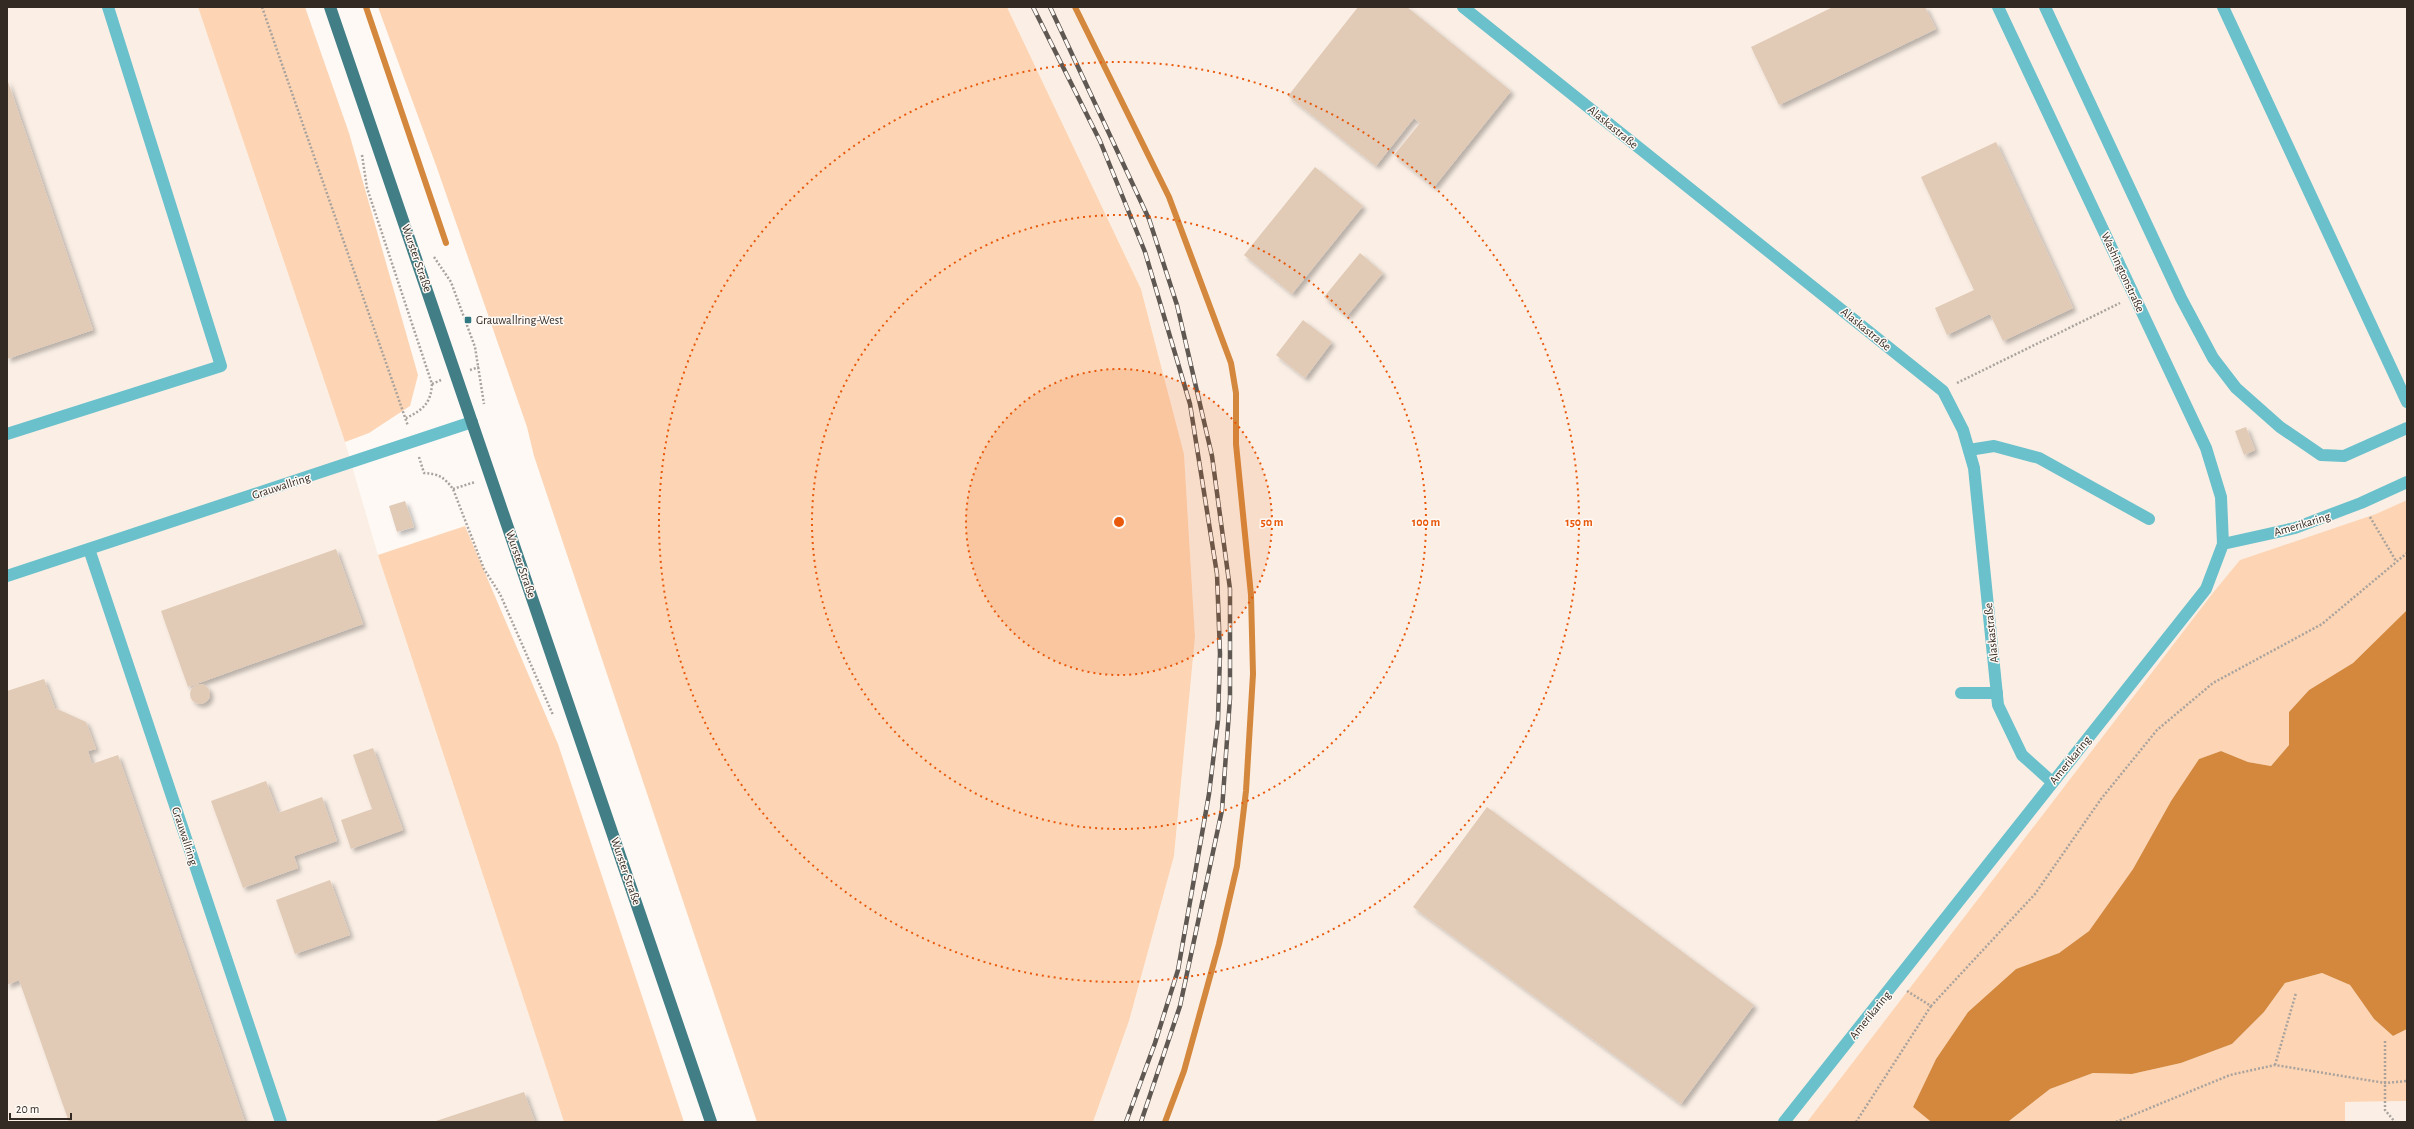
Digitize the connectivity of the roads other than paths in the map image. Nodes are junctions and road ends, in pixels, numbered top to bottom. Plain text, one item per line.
1 (108, 7) edge
2 (330, 7) edge
3 (1463, 7) edge
4 (1998, 7) edge
5 (2045, 7) edge
6 (2223, 7) edge
7 (2407, 402) edge
8 (472, 422) junction
9 (2407, 428) edge
10 (7, 434) edge
11 (1969, 450) junction
12 (2407, 482) edge
13 (2149, 520) dead end
14 (2223, 544) junction
15 (89, 549) junction
16 (7, 576) edge
17 (1961, 694) dead end
18 (1997, 694) junction
19 (2052, 782) junction
20 (281, 1122) edge
21 (711, 1122) edge
22 (1784, 1122) edge

1 - 10 street
2 - 8 main road, Wurster Straße
3 - 11 street, Alaskastraße
4 - 14 street, Washingtonstraße
5 - 9 street
6 - 7 street
8 - 15 street, Grauwallring
8 - 21 main road, Wurster Straße
11 - 13 street
11 - 18 street, Alaskastraße
12 - 14 street, Amerikaring
14 - 19 street, Amerikaring
15 - 16 street, Grauwallring
15 - 20 street, Grauwallring
17 - 18 street
18 - 19 street, Alaskastraße
19 - 22 street, Amerikaring

